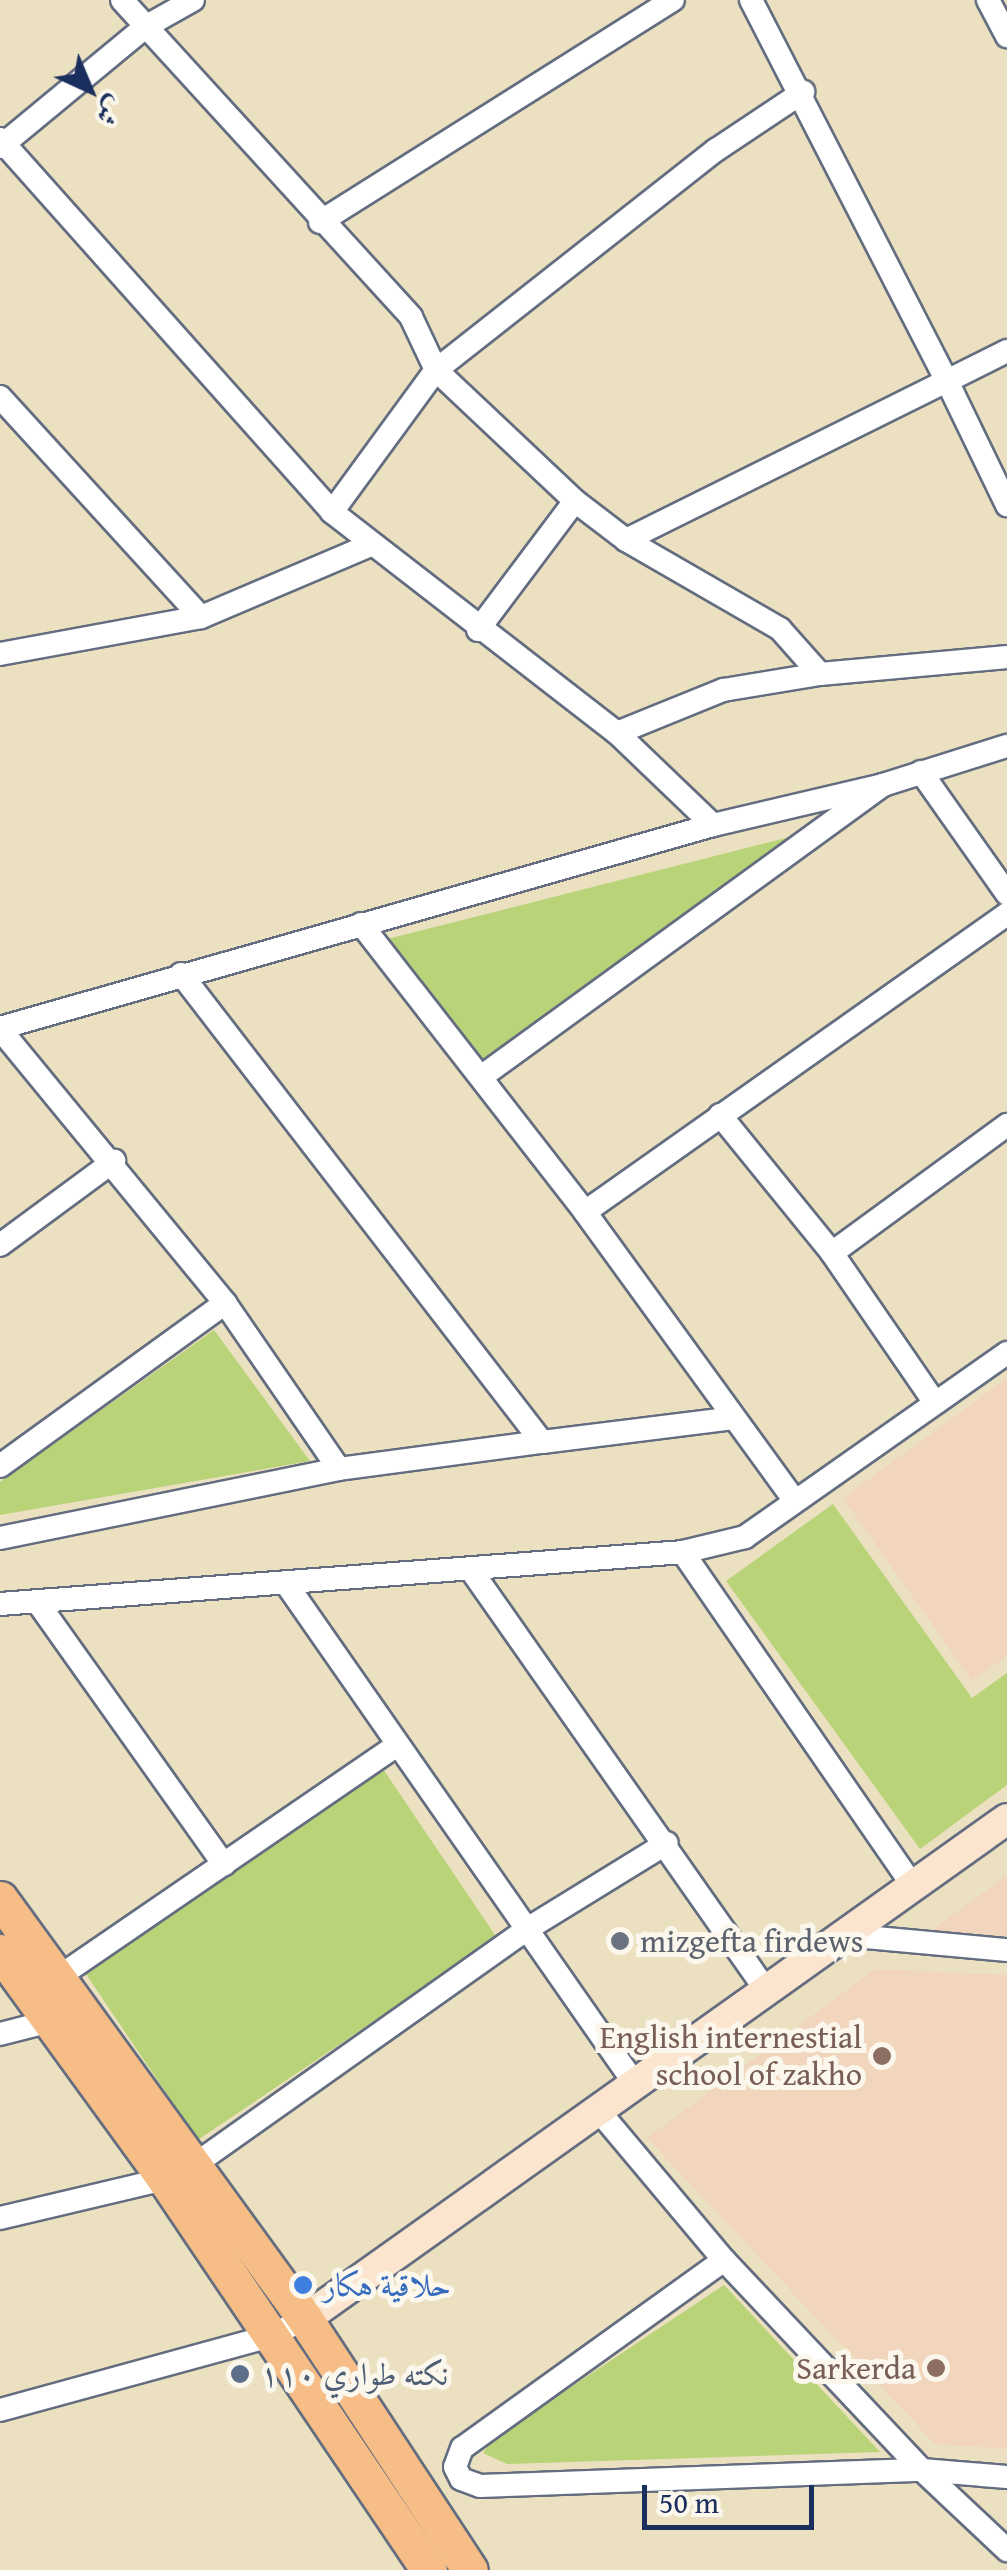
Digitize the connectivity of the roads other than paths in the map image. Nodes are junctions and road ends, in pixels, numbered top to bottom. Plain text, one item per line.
1 (122, 0) edge
2 (193, 0) edge
3 (673, 0) edge
4 (751, 0) edge
5 (988, 0) edge
6 (145, 27) junction
7 (1007, 36) edge
8 (803, 92) junction
9 (1, 143) edge
10 (320, 222) junction
11 (1007, 350) edge
12 (436, 370) junction
13 (947, 381) junction
14 (0, 397) edge
15 (575, 501) junction
16 (1007, 506) edge
17 (332, 512) junction
18 (626, 540) junction
19 (371, 545) junction
20 (200, 617) junction
21 (478, 630) junction
22 (0, 654) edge
23 (1007, 658) edge
24 (820, 674) junction
25 (617, 733) junction
26 (1007, 746) edge
27 (922, 772) junction
28 (883, 785) junction
29 (713, 825) junction
30 (1007, 894) edge
31 (1007, 914) edge
32 (361, 924) junction
33 (181, 974) junction
34 (1, 1028) edge
35 (481, 1076) junction
36 (720, 1115) junction
37 (1007, 1125) edge
38 (114, 1162) junction
39 (585, 1212) junction
40 (0, 1244) edge
41 (832, 1253) junction
42 (224, 1304) junction
43 (1007, 1353) edge
44 (935, 1403) junction
45 (734, 1418) junction
46 (542, 1442) junction
47 (0, 1466) edge
48 (340, 1469) junction
49 (794, 1500) junction
50 (0, 1538) edge
51 (683, 1552) junction
52 (471, 1570) junction
53 (285, 1582) junction
54 (38, 1603) junction
55 (0, 1604) edge
56 (396, 1746) junction
57 (1007, 1819) edge
58 (667, 1843) junction
59 (224, 1865) junction
60 (913, 1886) junction
61 (0, 1899) edge
62 (527, 1928) junction
63 (844, 1935) junction
64 (1007, 1950) edge
65 (0, 1952) edge
66 (57, 1978) junction
67 (766, 1990) junction
68 (51, 2022) junction
69 (0, 2034) edge
70 (634, 2084) junction
71 (598, 2110) junction
72 (180, 2172) junction
73 (0, 2218) edge
74 (724, 2260) junction
75 (306, 2319) junction
76 (270, 2336) junction
77 (0, 2410) edge
78 (922, 2470) junction
79 (1007, 2477) edge
80 (1007, 2550) edge
81 (430, 2570) edge
82 (470, 2570) edge

1 - 6 street
2 - 6 street
3 - 10 street
4 - 8 street
5 - 7 street
6 - 9 street
6 - 10 street
8 - 12 street
8 - 13 street
9 - 17 street
10 - 12 street
11 - 13 street
12 - 15 street
12 - 17 street
13 - 16 street
13 - 18 street
14 - 20 street
15 - 18 street
15 - 21 street
17 - 19 street
18 - 24 street
19 - 20 street
19 - 21 street
20 - 22 street
21 - 25 street
23 - 24 street
24 - 25 street
25 - 29 street
26 - 27 street
27 - 28 street
27 - 30 street
28 - 29 street
28 - 35 street
29 - 32 street
31 - 36 street
32 - 33 street
32 - 35 street
33 - 34 street
33 - 46 street
34 - 38 street
35 - 39 street
36 - 39 street
36 - 41 street
37 - 41 street
38 - 40 street
38 - 42 street
39 - 45 street
41 - 44 street
42 - 47 street
42 - 48 street
43 - 44 street
44 - 49 street
45 - 46 street
45 - 49 street
46 - 48 street
48 - 50 street
49 - 51 street
51 - 52 street
51 - 60 street
52 - 53 street
52 - 58 street
53 - 54 street
53 - 56 street
54 - 55 street
54 - 59 street
56 - 59 street
56 - 62 street
57 - 60 main road
58 - 62 street
58 - 67 street
59 - 66 street
60 - 63 main road
61 - 66 main road
62 - 70 street
62 - 72 street
63 - 64 street
63 - 67 main road
65 - 68 main road
66 - 72 main road
67 - 70 main road
68 - 69 street
68 - 72 main road
70 - 71 main road
71 - 74 street
71 - 75 main road
72 - 73 street
72 - 75 main road
72 - 76 main road
74 - 78 street
74 - 78 street
75 - 76 street
75 - 82 main road
76 - 77 street
76 - 81 main road
78 - 79 street
78 - 80 street

